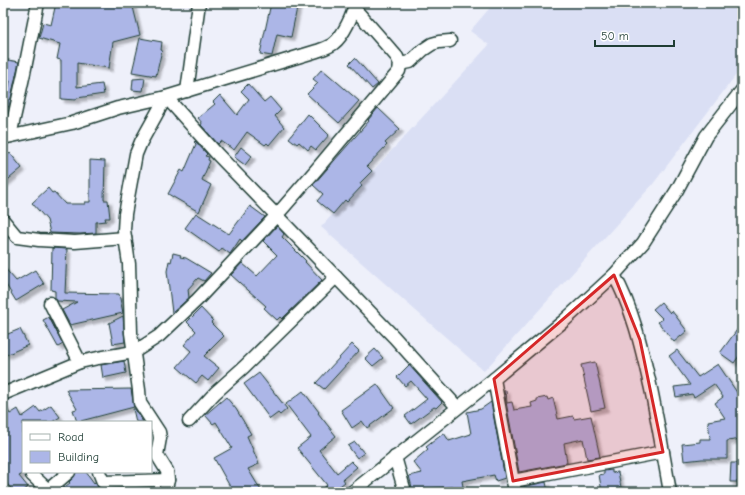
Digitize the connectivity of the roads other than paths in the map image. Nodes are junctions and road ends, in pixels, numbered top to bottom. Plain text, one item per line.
1 (38, 3) edge
2 (199, 3) edge
3 (354, 5) edge
4 (450, 41) dead end
5 (400, 64) junction
6 (742, 90) edge
7 (186, 91) junction
8 (166, 97) junction
9 (6, 137) edge
10 (276, 216) junction
11 (3, 220) edge
12 (125, 238) junction
13 (614, 275) junction
14 (336, 277) junction
15 (50, 303) dead end
16 (134, 352) junction
17 (80, 362) junction
18 (494, 379) junction
19 (3, 394) edge
20 (457, 407) junction
21 (152, 421) edge
22 (189, 421) dead end
23 (152, 422) edge
24 (663, 452) junction
25 (395, 457) junction
26 (68, 473) edge
27 (99, 473) edge
28 (32, 475) dead end
29 (168, 480) junction
30 (514, 487) edge
31 (165, 492) edge
32 (352, 492) edge
33 (405, 492) edge
34 (670, 492) edge

1 - 9 street
2 - 7 street
3 - 5 street
3 - 7 street
4 - 5 street
5 - 10 street
6 - 13 street
7 - 8 street
8 - 9 street
8 - 10 street
8 - 12 street
10 - 14 street
10 - 16 street
11 - 12 street
12 - 16 street
13 - 18 street
13 - 24 street
14 - 20 street
14 - 22 street
15 - 17 street
16 - 17 street
16 - 21 street
17 - 19 street
18 - 20 street
18 - 30 street
20 - 25 street
23 - 29 street
24 - 30 street
24 - 34 street
25 - 32 street
25 - 33 street
26 - 28 street
27 - 29 street
29 - 31 street

